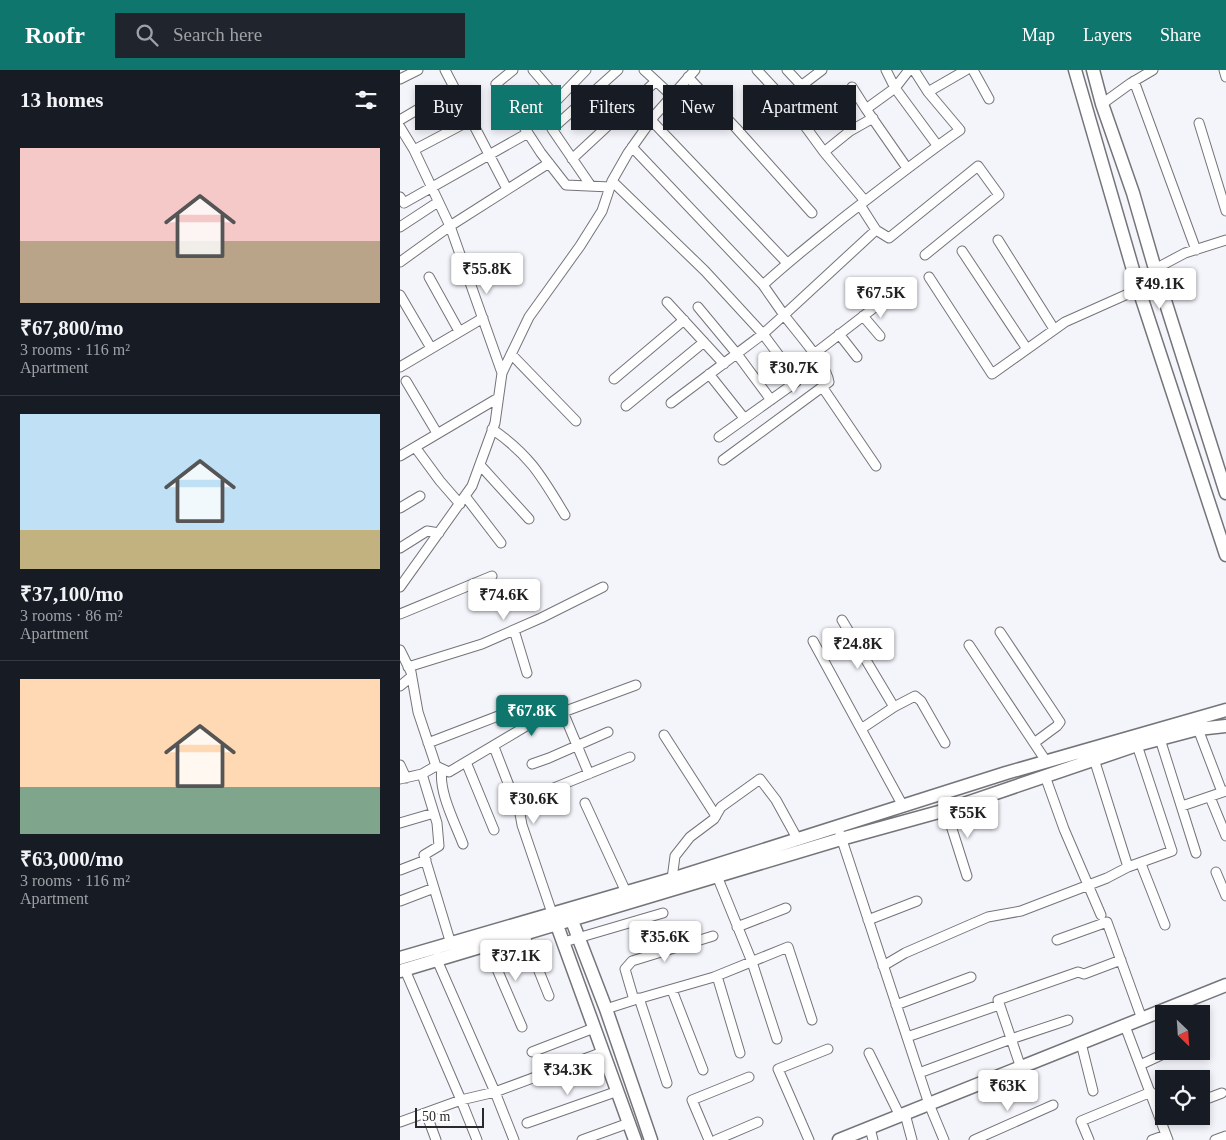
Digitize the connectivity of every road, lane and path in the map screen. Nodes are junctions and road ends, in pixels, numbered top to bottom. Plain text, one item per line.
1 (418, 70) edge
2 (445, 70) edge
3 (533, 70) edge
4 (618, 70) edge
5 (644, 70) edge
6 (757, 70) edge
7 (787, 70) edge
8 (822, 70) edge
9 (886, 70) edge
10 (909, 70) edge
11 (914, 70) edge
12 (966, 70) edge
13 (974, 70) edge
14 (1075, 70) edge
15 (1093, 70) edge
16 (1153, 70) edge
17 (1224, 70) edge
18 (510, 71) edge
19 (583, 71) edge
20 (691, 73) edge
21 (1226, 76) edge
22 (400, 79) edge
23 (656, 81) junction
24 (1134, 81) junction
25 (452, 85) edge
26 (681, 85) edge
27 (771, 85) edge
28 (801, 85) joint
29 (663, 88) edge
30 (895, 88) junction
31 (928, 92) junction
32 (856, 93) edge
33 (989, 99) dead end
34 (1102, 104) junction
35 (663, 106) edge
36 (866, 109) junction
37 (415, 111) edge
38 (653, 118) edge
39 (872, 118) junction
40 (400, 120) edge
41 (653, 122) edge
42 (1199, 123) dead end
43 (452, 130) edge
44 (476, 130) edge
45 (644, 130) edge
46 (808, 130) edge
47 (401, 131) edge
48 (850, 131) joint
49 (528, 133) junction
50 (938, 146) junction
51 (632, 147) junction
52 (414, 150) junction
53 (824, 152) junction
54 (489, 154) junction
55 (572, 159) junction
56 (549, 163) junction
57 (907, 168) junction
58 (611, 184) junction
59 (591, 186) junction
60 (430, 187) junction
61 (507, 189) junction
62 (438, 202) junction
63 (402, 203) edge
64 (863, 203) junction
65 (1226, 210) edge
66 (812, 213) dead end
67 (450, 226) junction
68 (400, 227) edge
69 (876, 230) junction
70 (998, 240) dead end
71 (1226, 240) edge
72 (1196, 250) junction
73 (962, 251) dead end
74 (924, 255) dead end
75 (400, 262) edge
76 (787, 263) junction
77 (1155, 269) junction
78 (429, 277) dead end
79 (930, 277) dead end
80 (763, 285) junction
81 (1138, 287) junction
82 (400, 295) edge
83 (888, 296) dead end
84 (668, 302) dead end
85 (698, 307) dead end
86 (784, 315) junction
87 (863, 316) junction
88 (483, 318) junction
89 (684, 320) junction
90 (1054, 329) junction
91 (459, 331) junction
92 (763, 334) junction
93 (839, 334) junction
94 (880, 336) dead end
95 (704, 342) junction
96 (431, 348) junction
97 (1027, 349) junction
98 (511, 354) junction
99 (737, 354) junction
100 (814, 354) junction
101 (858, 357) dead end
102 (402, 362) edge
103 (724, 364) junction
104 (502, 373) junction
105 (710, 374) junction
106 (614, 379) dead end
107 (406, 382) dead end
108 (823, 388) junction
109 (498, 398) junction
110 (771, 400) junction
111 (671, 403) dead end
112 (626, 406) dead end
113 (744, 418) junction
114 (576, 421) dead end
115 (492, 429) junction
116 (437, 433) junction
117 (719, 437) dead end
118 (415, 447) junction
119 (400, 456) edge
120 (723, 460) dead end
121 (480, 465) junction
122 (876, 466) dead end
123 (1226, 493) edge
124 (420, 496) dead end
125 (462, 500) junction
126 (400, 508) edge
127 (565, 515) dead end
128 (529, 519) dead end
129 (439, 533) junction
130 (501, 543) dead end
131 (400, 548) edge
132 (1226, 556) edge
133 (492, 576) dead end
134 (400, 587) edge
135 (603, 587) dead end
136 (400, 614) edge
137 (842, 620) dead end
138 (514, 630) junction
139 (1000, 632) dead end
140 (813, 641) dead end
141 (969, 645) dead end
142 (400, 650) edge
143 (408, 667) junction
144 (527, 673) dead end
145 (411, 677) junction
146 (636, 685) dead end
147 (400, 686) edge
148 (894, 707) junction
149 (519, 708) dead end
150 (1226, 710) edge
151 (563, 712) junction
152 (1226, 726) edge
153 (861, 729) junction
154 (1198, 729) junction
155 (608, 732) dead end
156 (664, 734) dead end
157 (1160, 739) junction
158 (428, 743) junction
159 (1034, 743) junction
160 (945, 744) dead end
161 (577, 745) junction
162 (1137, 745) junction
163 (494, 747) junction
164 (630, 757) dead end
165 (1094, 759) junction
166 (1046, 761) junction
167 (466, 762) junction
168 (532, 764) dead end
169 (400, 765) edge
170 (439, 767) junction
171 (422, 774) junction
172 (589, 774) junction
173 (1045, 776) junction
174 (403, 778) edge
175 (544, 792) dead end
176 (1224, 792) edge
177 (1210, 797) junction
178 (585, 803) dead end
179 (903, 806) junction
180 (1182, 806) junction
181 (946, 810) junction
182 (434, 813) junction
183 (716, 816) junction
184 (400, 823) edge
185 (494, 830) dead end
186 (839, 833) junction
187 (1226, 836) edge
188 (798, 840) junction
189 (463, 844) dead end
190 (1196, 853) dead end
191 (426, 860) junction
192 (1140, 864) junction
193 (1128, 867) junction
194 (400, 870) edge
195 (1216, 872) dead end
196 (717, 876) junction
197 (967, 876) dead end
198 (672, 879) junction
199 (1088, 884) junction
200 (434, 888) junction
201 (626, 892) junction
202 (1226, 896) edge
203 (400, 900) edge
204 (917, 901) dead end
205 (786, 908) dead end
206 (663, 913) dead end
207 (570, 914) junction
208 (1101, 915) dead end
209 (554, 918) junction
210 (868, 920) junction
211 (1165, 925) dead end
212 (737, 927) junction
213 (524, 934) junction
214 (713, 936) dead end
215 (580, 937) junction
216 (1057, 940) dead end
217 (564, 942) junction
218 (487, 946) junction
219 (443, 950) junction
220 (1121, 960) junction
221 (752, 962) junction
222 (402, 966) edge
223 (883, 966) junction
224 (717, 976) junction
225 (971, 977) dead end
226 (1226, 986) edge
227 (672, 990) junction
228 (548, 996) dead end
229 (636, 999) junction
230 (896, 1005) junction
231 (999, 1005) junction
232 (1191, 1005) edge
233 (606, 1010) junction
234 (1155, 1016) edge
235 (1142, 1019) junction
236 (812, 1020) dead end
237 (1068, 1020) dead end
238 (1125, 1026) junction
239 (522, 1027) dead end
240 (594, 1028) junction
241 (907, 1037) junction
242 (1011, 1038) junction
243 (777, 1039) dead end
244 (1081, 1043) junction
245 (828, 1049) dead end
246 (532, 1052) dead end
247 (603, 1052) junction
248 (740, 1053) dead end
249 (869, 1053) dead end
250 (1155, 1058) edge
251 (1140, 1065) junction
252 (1021, 1068) junction
253 (704, 1070) dead end
254 (919, 1073) junction
255 (749, 1077) dead end
256 (667, 1083) dead end
257 (618, 1091) junction
258 (1093, 1091) dead end
259 (495, 1092) junction
260 (1151, 1092) junction
261 (1222, 1093) dead end
262 (1210, 1098) edge
263 (461, 1100) junction
264 (1155, 1101) edge
265 (929, 1104) junction
266 (1052, 1105) dead end
267 (426, 1113) junction
268 (902, 1115) junction
269 (400, 1122) edge
270 (758, 1122) dead end
271 (526, 1123) dead end
272 (629, 1123) junction
273 (871, 1134) edge
274 (1226, 1136) edge
275 (1167, 1137) edge
276 (436, 1140) edge
277 (477, 1140) edge
278 (514, 1140) edge
279 (582, 1140) edge
280 (636, 1140) edge
281 (651, 1140) edge
282 (709, 1140) edge
283 (716, 1140) edge
284 (809, 1140) edge
285 (839, 1140) edge
286 (912, 1140) edge
287 (944, 1140) edge
288 (974, 1140) edge
289 (1089, 1140) edge
290 (1152, 1140) edge
291 (1215, 1140) edge

1 - 22 street
2 - 25 street
3 - 19 street
4 - 55 street
5 - 23 street
6 - 27 street
7 - 28 street
8 - 28 street
9 - 30 street
10 - 30 street
11 - 31 street
12 - 31 street
13 - 33 street
14 - 81 street
15 - 34 street
16 - 24 street
17 - 21 street
18 - 49 street
20 - 26 street
20 - 66 street
23 - 29 street
23 - 55 street
24 - 34 street
24 - 72 street
30 - 36 street
30 - 50 street
31 - 50 street
32 - 36 street
34 - 77 street
35 - 38 street
36 - 39 street
37 - 40 street
39 - 48 street
39 - 57 street
41 - 76 street
42 - 65 street
43 - 52 street
44 - 54 street
45 - 51 street
46 - 53 street
47 - 52 street
48 - 53 street
49 - 54 street
49 - 56 street
50 - 57 street
51 - 58 street
51 - 80 street
52 - 60 street
53 - 64 street
54 - 60 street
54 - 61 street
55 - 59 street
56 - 59 street
56 - 61 street
57 - 64 street
58 - 59 street
58 - 92 street
58 - 98 street
60 - 62 street
60 - 63 street
61 - 67 street
62 - 67 street
62 - 68 street
64 - 69 street
64 - 76 street
67 - 75 street
67 - 88 street
69 - 74 street
69 - 86 street
70 - 90 street
71 - 72 street
72 - 77 street
73 - 97 street
76 - 80 street
77 - 81 street
77 - 123 street
78 - 91 street
79 - 97 street
80 - 86 street
81 - 90 street
81 - 132 street
82 - 96 street
83 - 87 street
84 - 89 street
85 - 99 street
86 - 92 street
86 - 100 street
87 - 93 street
87 - 94 street
88 - 91 street
88 - 104 street
89 - 95 street
89 - 106 street
90 - 97 street
91 - 96 street
92 - 99 street
92 - 110 street
93 - 100 street
93 - 101 street
95 - 103 street
95 - 112 street
96 - 102 street
98 - 104 street
98 - 114 street
99 - 103 street
99 - 110 street
100 - 108 street
103 - 105 street
104 - 109 street
105 - 111 street
105 - 113 street
107 - 116 street
108 - 120 street
108 - 122 street
109 - 115 street
109 - 116 street
110 - 113 street
113 - 117 street
115 - 121 street
115 - 127 street
116 - 118 street
118 - 119 street
118 - 125 street
121 - 125 street
121 - 128 street
124 - 126 street
125 - 129 street
125 - 130 street
129 - 131 street
129 - 134 street
133 - 136 street
135 - 138 street
137 - 148 street
138 - 143 street
138 - 144 street
139 - 159 street
140 - 153 street
141 - 159 street
142 - 143 street
143 - 145 street
145 - 147 street
145 - 158 street
146 - 151 street
148 - 153 street
148 - 160 street
149 - 158 street
150 - 166 street
151 - 161 street
151 - 163 street
152 - 154 street
153 - 179 street
154 - 157 street
154 - 176 street
155 - 161 street
156 - 183 street
157 - 162 street
157 - 180 street
158 - 170 street
159 - 166 street
161 - 168 street
161 - 172 street
162 - 165 street
162 - 192 street
163 - 167 street
163 - 209 street
164 - 172 street
165 - 173 street
165 - 193 street
166 - 179 street
167 - 170 street
167 - 185 street
169 - 174 street
170 - 171 street
170 - 189 street
171 - 174 street
171 - 182 street
172 - 175 street
173 - 181 street
173 - 199 street
176 - 177 street
177 - 180 street
177 - 187 street
178 - 201 street
179 - 186 street
180 - 190 street
181 - 186 street
181 - 197 street
182 - 184 street
182 - 191 street
183 - 188 street
183 - 198 street
186 - 188 street
186 - 196 street
186 - 210 street
188 - 198 street
191 - 194 street
191 - 200 street
192 - 193 street
192 - 211 street
193 - 199 street
195 - 202 street
196 - 207 street
196 - 212 street
198 - 201 street
199 - 208 street
199 - 223 street
200 - 203 street
200 - 219 street
201 - 207 street
204 - 210 street
205 - 212 street
206 - 215 street
207 - 209 street
207 - 215 street
209 - 213 street
209 - 217 street
209 - 219 street
210 - 223 street
212 - 221 street
213 - 218 street
213 - 228 street
214 - 229 street
215 - 217 street
215 - 233 street
216 - 220 street
217 - 240 street
218 - 219 street
218 - 239 street
219 - 222 street
219 - 259 street
220 - 231 street
220 - 235 street
221 - 224 street
221 - 236 street
221 - 243 street
222 - 263 street
223 - 230 street
224 - 227 street
224 - 248 street
225 - 230 street
226 - 232 street
227 - 229 street
227 - 253 street
229 - 233 street
229 - 256 street
230 - 241 street
231 - 241 street
231 - 242 street
233 - 281 street
234 - 235 street
235 - 238 street
237 - 242 street
238 - 244 street
238 - 251 street
240 - 246 street
240 - 247 street
241 - 254 street
242 - 252 street
242 - 254 street
244 - 252 street
244 - 258 street
245 - 284 street
247 - 257 street
247 - 259 street
249 - 268 street
250 - 251 street
251 - 260 street
252 - 265 street
254 - 265 street
255 - 282 street
257 - 271 street
257 - 272 street
259 - 263 street
259 - 278 street
260 - 264 street
260 - 289 street
261 - 262 street
263 - 267 street
263 - 277 street
265 - 268 street
265 - 287 street
266 - 288 street
267 - 269 street
267 - 276 street
268 - 273 street
268 - 286 street
270 - 283 street
272 - 279 street
272 - 280 street
273 - 285 street
274 - 291 street
275 - 290 street

